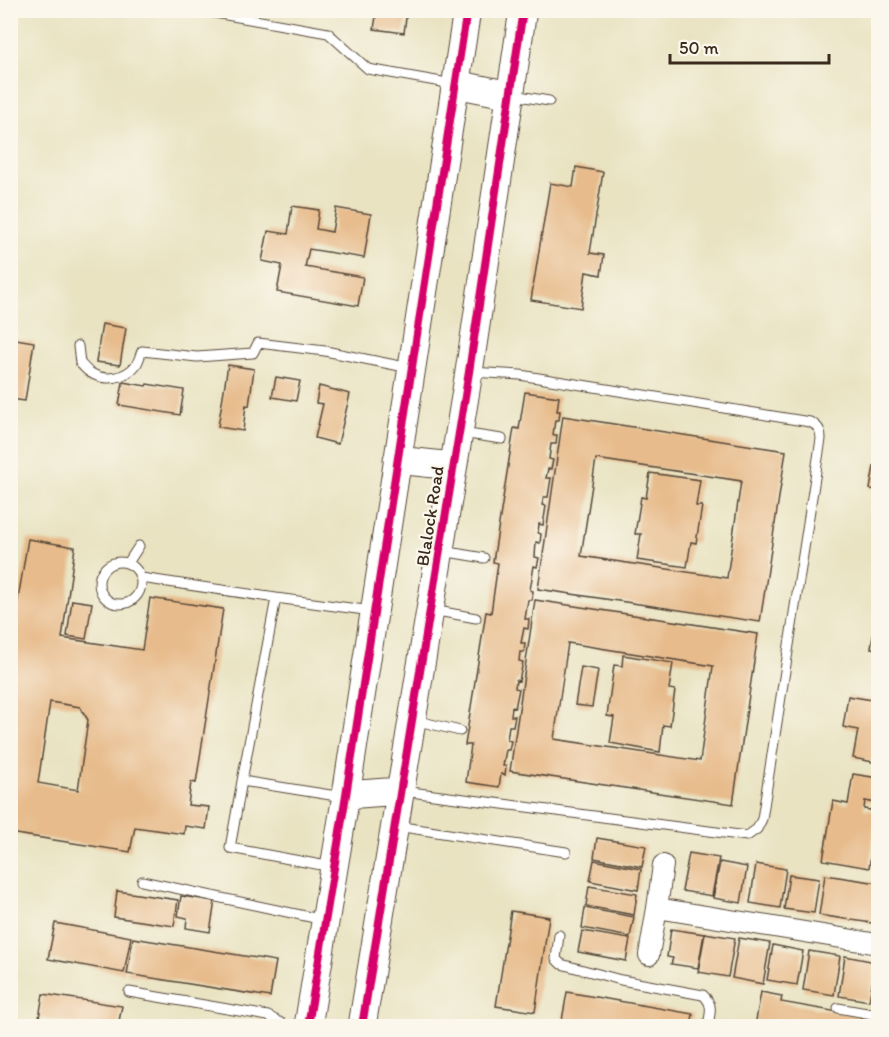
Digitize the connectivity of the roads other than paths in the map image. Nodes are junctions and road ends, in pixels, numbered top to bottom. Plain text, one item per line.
1 (198, 10) edge
2 (466, 10) edge
3 (524, 10) edge
4 (455, 84) junction
5 (511, 94) junction
6 (549, 101) dead end
7 (78, 346) dead end
8 (411, 369) junction
9 (469, 372) junction
10 (459, 432) junction
11 (502, 439) dead end
12 (397, 460) junction
13 (453, 466) junction
14 (139, 546) dead end
15 (440, 550) junction
16 (484, 558) dead end
17 (128, 563) junction
18 (141, 578) junction
19 (276, 598) junction
20 (430, 610) junction
21 (374, 612) junction
22 (476, 618) dead end
23 (412, 720) junction
24 (460, 731) dead end
25 (242, 781) junction
26 (400, 791) junction
27 (346, 796) junction
28 (395, 826) junction
29 (566, 852) dead end
30 (663, 865) dead end
31 (334, 867) junction
32 (142, 881) dead end
33 (657, 908) junction
34 (326, 921) junction
35 (559, 935) dead end
36 (879, 944) edge
37 (649, 955) dead end
38 (129, 992) dead end
39 (838, 1008) dead end
40 (879, 1015) edge
41 (287, 1026) edge
42 (308, 1026) edge
43 (362, 1026) edge
44 (708, 1026) edge

1 - 4 lane
2 - 4 main road
3 - 5 main road, Blalock Road
4 - 5 main road
4 - 8 main road
5 - 6 lane
5 - 9 main road, Blalock Road
7 - 8 lane
8 - 12 main road
9 - 10 main road, Blalock Road
9 - 26 lane
10 - 11 lane
10 - 13 main road, Blalock Road
12 - 13 main road
12 - 21 main road
13 - 15 main road, Blalock Road
14 - 17 lane
15 - 16 lane
15 - 20 main road, Blalock Road
17 - 18 lane
17 - 18 lane
18 - 19 lane
19 - 21 lane
19 - 25 lane
20 - 22 lane
20 - 23 main road, Blalock Road
21 - 27 main road
23 - 24 lane
23 - 26 main road, Blalock Road
25 - 27 lane
25 - 31 lane
26 - 27 main road
26 - 28 main road, Blalock Road
27 - 31 main road
28 - 29 lane
28 - 43 main road, Blalock Road
30 - 33 street
31 - 34 main road
32 - 34 lane
33 - 36 street
33 - 37 street
34 - 42 main road
35 - 44 lane
38 - 41 lane
39 - 40 lane

